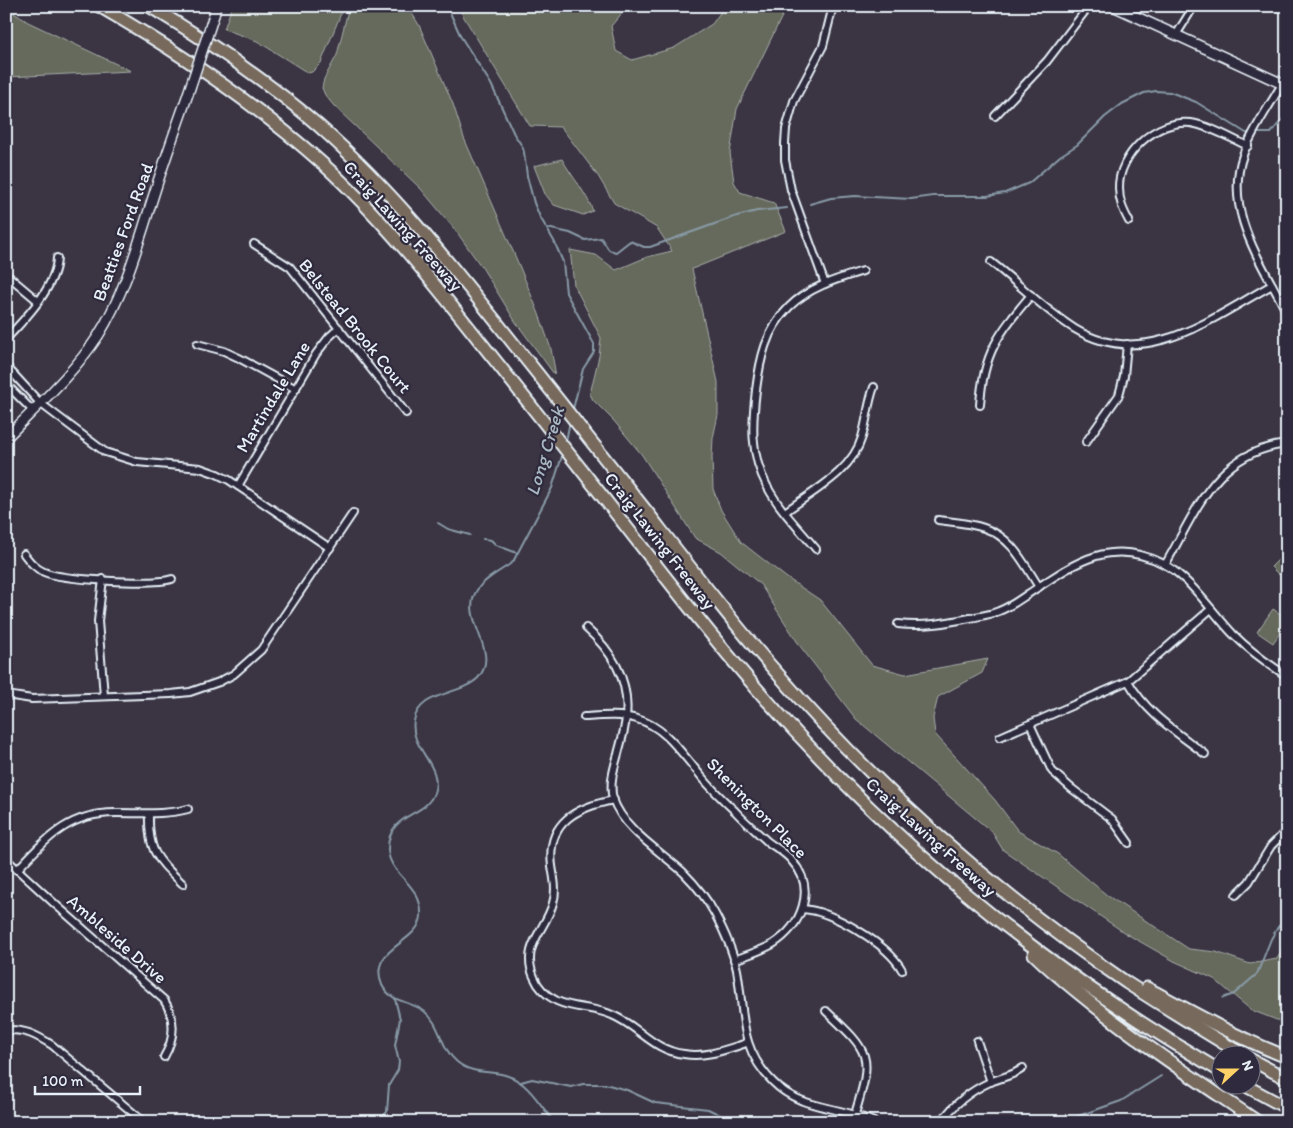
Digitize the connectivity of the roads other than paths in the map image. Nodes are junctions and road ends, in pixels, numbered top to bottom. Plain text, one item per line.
1 (99, 6) edge
2 (149, 6) edge
3 (833, 6) edge
4 (1089, 6) edge
5 (1113, 6) edge
6 (1194, 6) edge
7 (215, 11) edge
8 (1176, 35) junction
9 (1284, 85) edge
10 (995, 116) dead end
11 (1248, 146) junction
12 (1129, 221) dead end
13 (254, 244) dead end
14 (57, 258) dead end
15 (992, 262) dead end
16 (863, 271) dead end
17 (6, 274) edge
18 (826, 284) junction
19 (1272, 285) junction
20 (1032, 295) junction
21 (38, 301) junction
22 (1287, 313) edge
23 (339, 328) junction
24 (6, 339) edge
25 (197, 344) dead end
26 (1127, 344) junction
27 (6, 366) edge
28 (6, 384) edge
29 (874, 387) dead end
30 (296, 389) junction
31 (40, 403) junction
32 (980, 406) dead end
33 (33, 411) junction
34 (406, 413) dead end
35 (6, 438) edge
36 (1086, 442) dead end
37 (1287, 444) edge
38 (238, 486) junction
39 (785, 512) junction
40 (353, 513) dead end
41 (938, 520) dead end
42 (330, 548) junction
43 (816, 549) dead end
44 (24, 554) dead end
45 (1165, 565) junction
46 (103, 579) junction
47 (172, 580) dead end
48 (1038, 587) junction
49 (1211, 610) junction
50 (898, 624) dead end
51 (586, 628) dead end
52 (1287, 676) edge
53 (1128, 681) junction
54 (6, 696) edge
55 (104, 696) junction
56 (584, 716) dead end
57 (626, 717) junction
58 (1030, 724) junction
59 (1000, 737) dead end
60 (1205, 754) dead end
61 (614, 800) junction
62 (188, 809) dead end
63 (149, 814) junction
64 (1287, 830) edge
65 (1129, 843) dead end
66 (6, 859) edge
67 (18, 870) junction
68 (183, 884) dead end
69 (1236, 895) dead end
70 (803, 910) junction
71 (1005, 925) junction
72 (1091, 957) junction
73 (734, 960) junction
74 (902, 970) dead end
75 (826, 1011) dead end
76 (6, 1030) edge
77 (978, 1040) dead end
78 (747, 1043) junction
79 (1228, 1046) edge
80 (164, 1057) dead end
81 (1287, 1057) edge
82 (1260, 1064) edge
83 (1210, 1065) edge
84 (1023, 1068) dead end
85 (1287, 1079) edge
86 (991, 1082) junction
87 (1260, 1094) edge
88 (1287, 1108) edge
89 (856, 1114) junction
90 (144, 1122) edge
91 (874, 1122) edge
92 (941, 1122) edge
93 (1258, 1122) edge

1 - 71 highway, Craig Lawing Freeway
2 - 72 highway, Craig Lawing Freeway
3 - 18 street
4 - 10 street
5 - 8 main road
6 - 8 street
7 - 31 main road, Beatties Ford Road, bridge
8 - 9 main road
9 - 11 street
11 - 12 street
11 - 19 street
13 - 23 street, Belstead Brook Court
14 - 21 street
15 - 20 street
16 - 18 street
17 - 21 street
18 - 39 street
19 - 22 street
19 - 26 street
20 - 26 street
20 - 32 street
21 - 24 street
23 - 30 street, Martindale Lane
23 - 34 street, Belstead Brook Court
25 - 30 street
26 - 36 street
27 - 31 street
28 - 33 street
29 - 39 street
30 - 38 street, Martindale Lane
31 - 33 main road, Beatties Ford Road
31 - 38 street
33 - 35 main road, Beatties Ford Road
37 - 45 street
38 - 42 street
39 - 43 street
40 - 42 street
41 - 48 street
42 - 55 street
44 - 46 street
45 - 48 street
45 - 49 street
46 - 47 street
46 - 55 street
48 - 50 street
49 - 52 street
49 - 53 street
51 - 57 street
53 - 58 street
53 - 60 street
54 - 55 street
56 - 57 street, Shenington Place
57 - 61 street
57 - 70 street, Shenington Place
58 - 59 street
58 - 65 street
61 - 73 street
61 - 78 street
62 - 63 street
63 - 67 street
63 - 68 street
64 - 69 street
66 - 67 street, Ambleside Drive
67 - 80 street, Ambleside Drive
70 - 73 street
70 - 74 street
71 - 83 highway, Craig Lawing Freeway
71 - 93 highway
72 - 79 highway, Craig Lawing Freeway
72 - 81 highway
73 - 78 street
75 - 89 street
76 - 90 street
77 - 86 street
78 - 89 street
82 - 85 highway
84 - 86 street
86 - 92 street
87 - 88 highway
89 - 91 street

